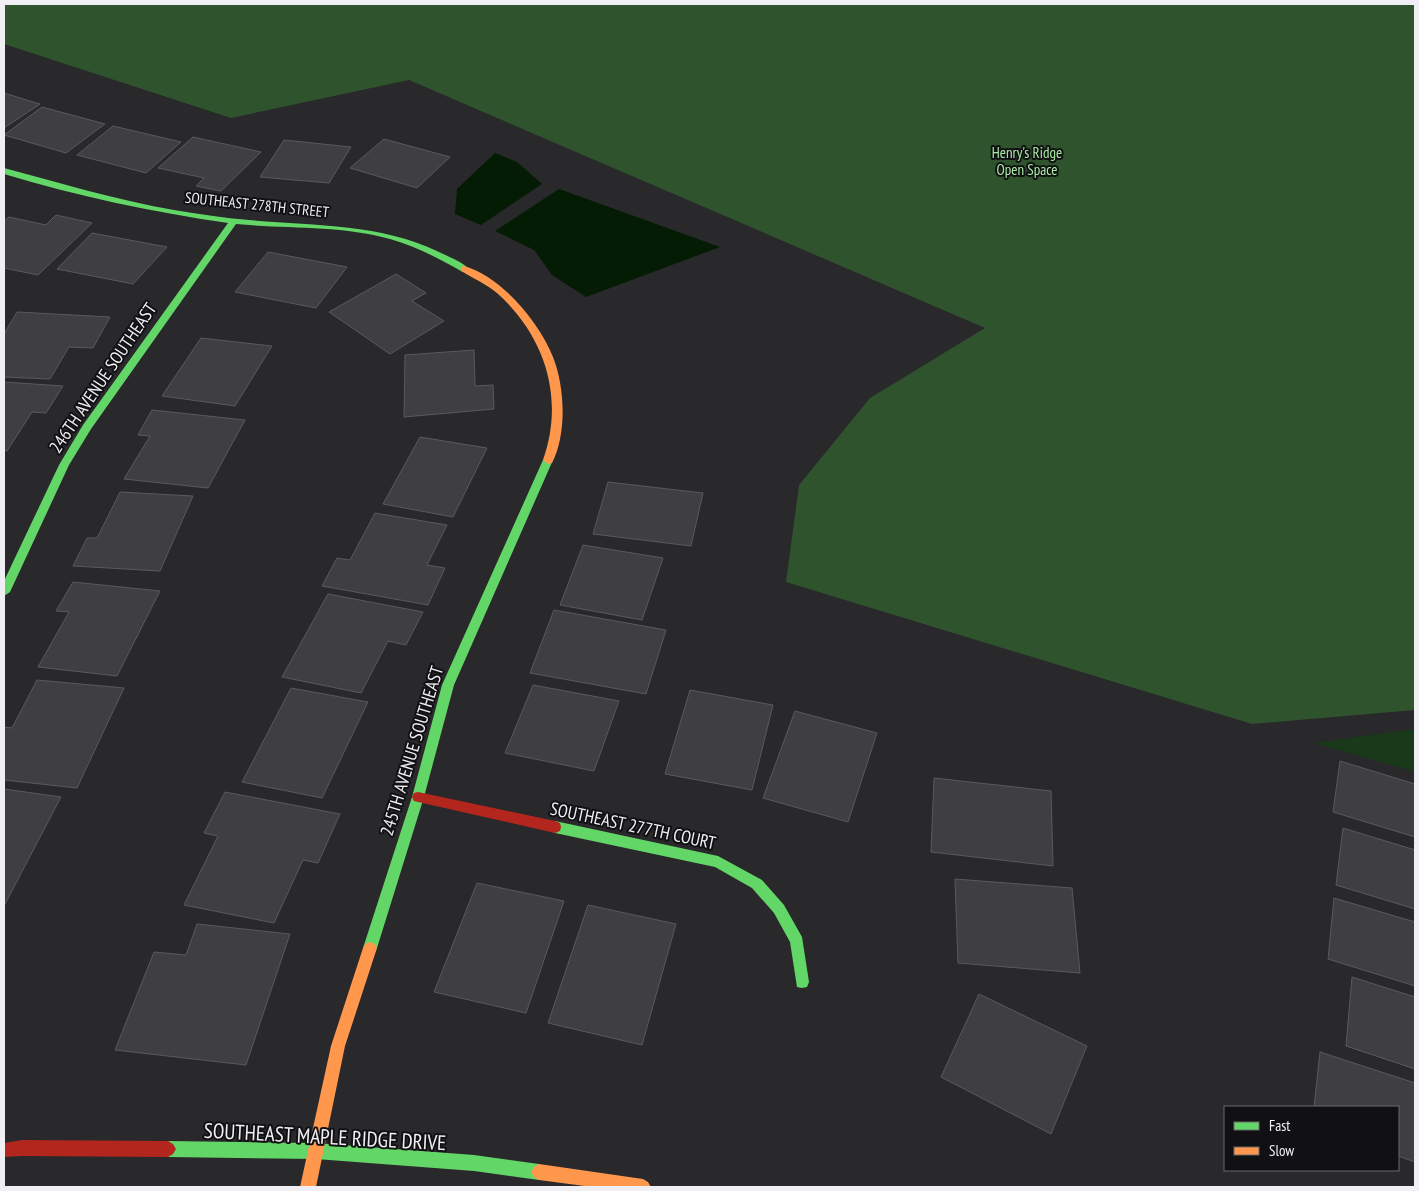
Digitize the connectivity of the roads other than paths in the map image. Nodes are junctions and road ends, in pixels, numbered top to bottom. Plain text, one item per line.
1 (4, 172) edge
2 (234, 221) junction
3 (499, 290) joint
4 (4, 592) edge
5 (418, 797) junction
6 (802, 982) dead end
7 (4, 1150) edge
8 (316, 1151) junction
9 (308, 1187) edge
10 (643, 1187) edge

1 - 2 street, SOUTHEAST 278TH STREET
2 - 3 street, SOUTHEAST 278TH STREET
2 - 4 street, 246TH AVENUE SOUTHEAST
3 - 5 street, 245TH AVENUE SOUTHEAST
5 - 6 street, SOUTHEAST 277TH COURT
5 - 8 street, 245TH AVENUE SOUTHEAST
7 - 8 street, SOUTHEAST MAPLE RIDGE DRIVE
8 - 9 street, 245TH AVENUE SOUTHEAST
8 - 10 street, SOUTHEAST MAPLE RIDGE DRIVE

